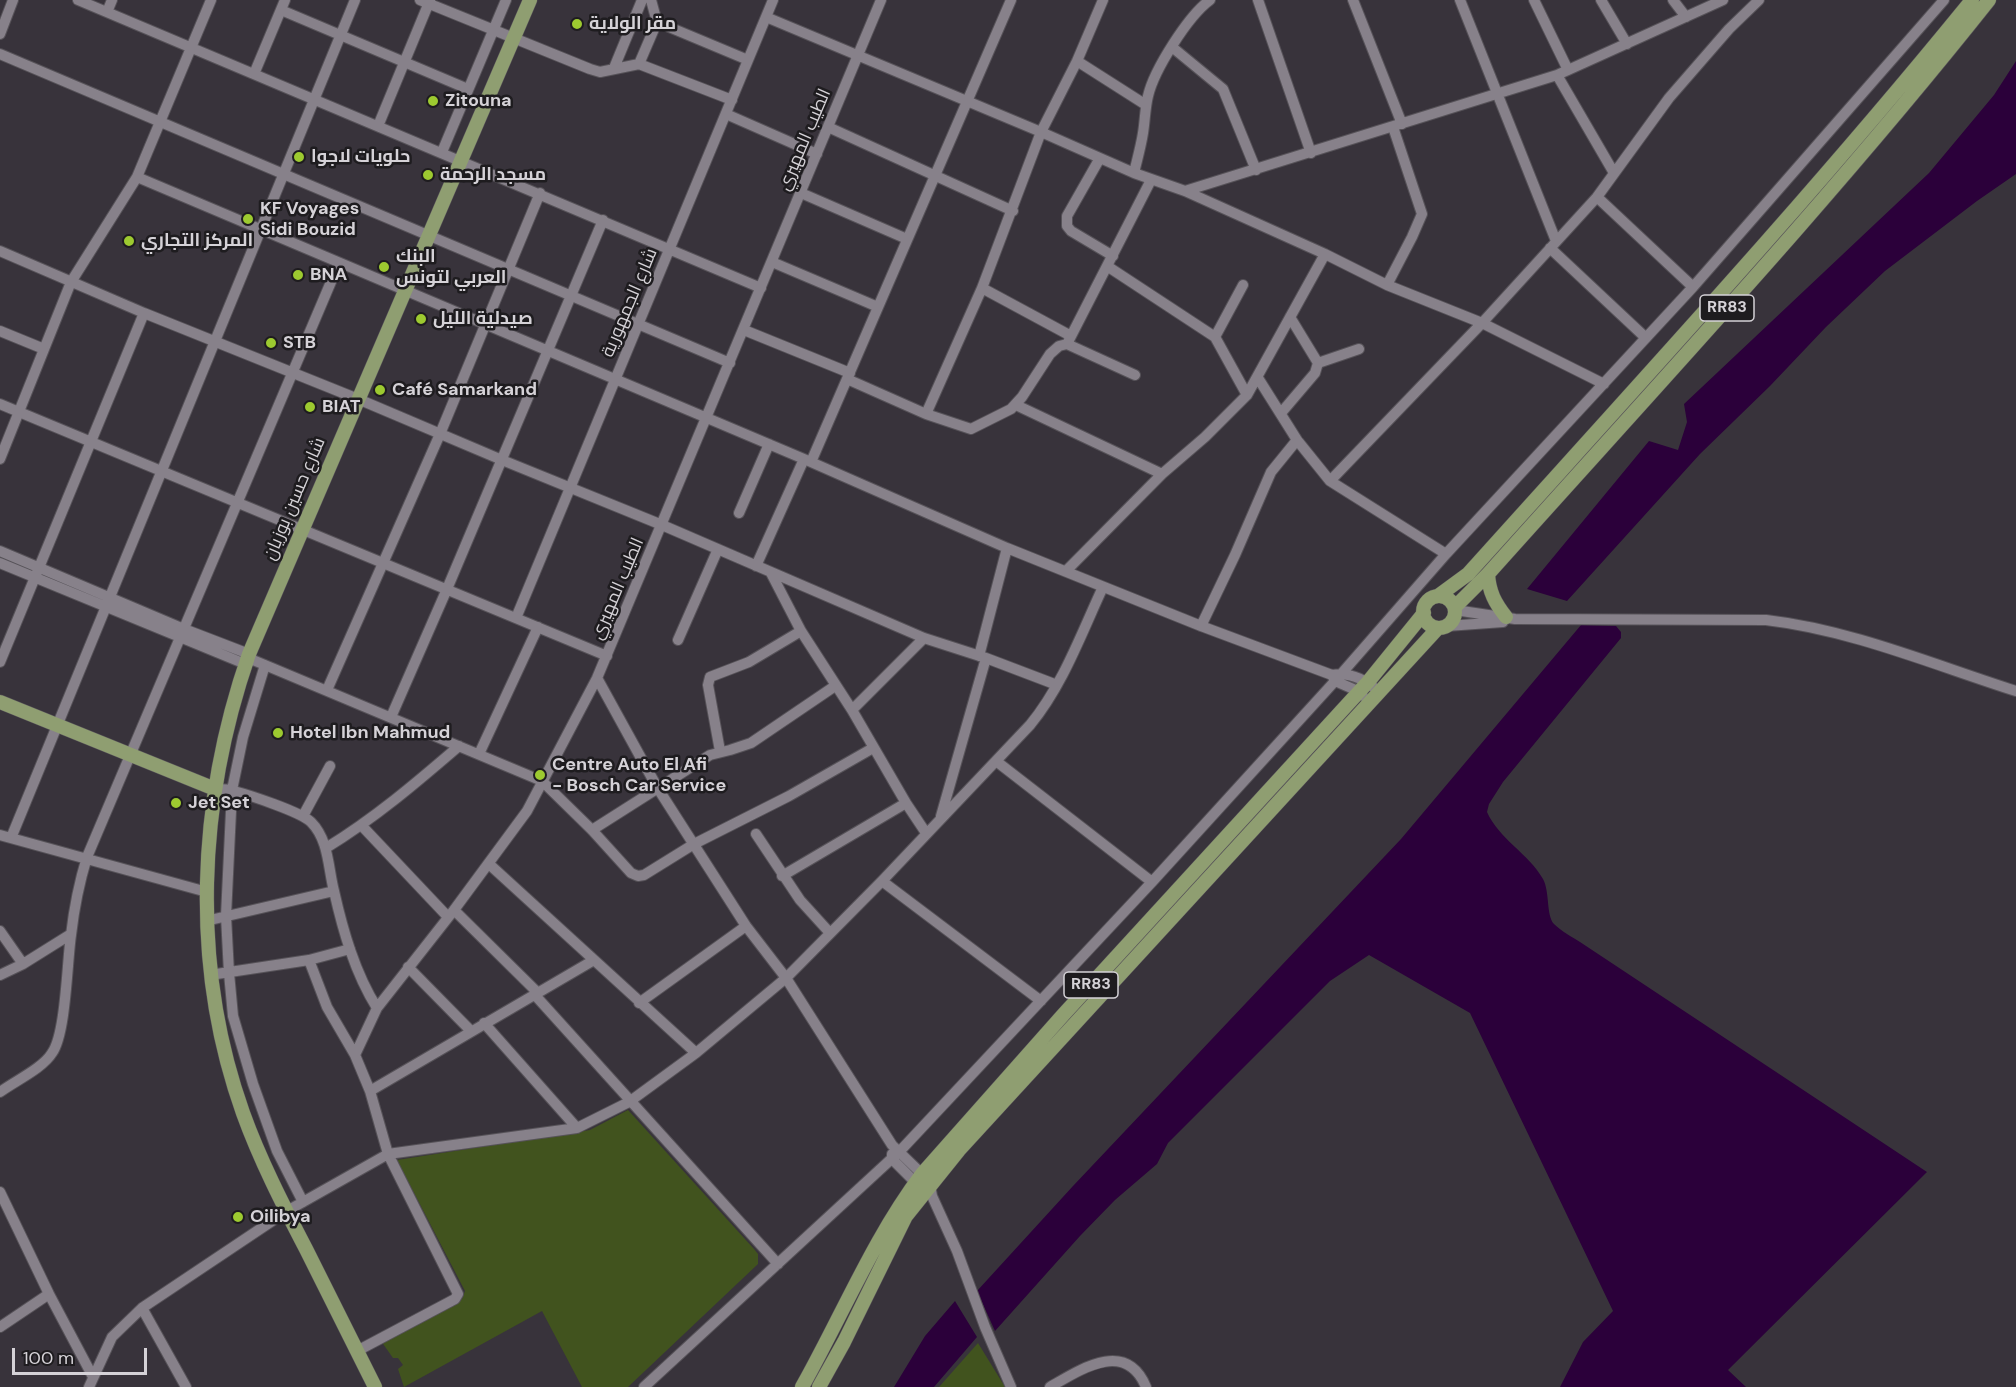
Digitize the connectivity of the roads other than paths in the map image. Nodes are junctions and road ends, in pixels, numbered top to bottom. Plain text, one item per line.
1 (13, 0) edge
2 (78, 0) edge
3 (112, 0) edge
4 (211, 0) edge
5 (355, 0) edge
6 (506, 0) edge
7 (530, 0) edge
8 (642, 0) edge
9 (651, 0) edge
10 (773, 0) edge
11 (881, 0) edge
12 (1011, 0) edge
13 (1103, 0) edge
14 (1210, 0) edge
15 (1258, 0) edge
16 (1353, 0) edge
17 (1460, 0) edge
18 (1534, 0) edge
19 (1601, 0) edge
20 (1673, 0) edge
21 (1723, 0) edge
22 (1759, 0) edge
23 (1944, 0) edge
24 (1972, 0) edge
25 (1989, 0) edge
26 (426, 1) edge
27 (283, 5) edge
28 (107, 12) junction
29 (766, 17) junction
30 (1686, 17) junction
31 (657, 22) junction
32 (493, 31) junction
33 (0, 34) edge
34 (340, 35) junction
35 (513, 39) junction
36 (1627, 44) junction
37 (1172, 47) junction
38 (191, 48) junction
39 (0, 54) edge
40 (858, 55) junction
41 (748, 60) junction
42 (1077, 61) junction
43 (404, 62) junction
44 (639, 64) junction
45 (614, 68) junction
46 (1568, 70) junction
47 (254, 74) junction
48 (1557, 75) junction
49 (468, 89) junction
50 (1496, 93) junction
51 (314, 99) junction
52 (732, 100) junction
53 (967, 101) junction
54 (1146, 105) junction
55 (726, 114) junction
56 (160, 122) junction
57 (1397, 125) junction
58 (378, 126) junction
59 (828, 127) junction
60 (1041, 132) junction
61 (442, 152) junction
62 (1311, 153) junction
63 (817, 154) junction
64 (1100, 158) junction
65 (461, 160) junction
66 (1256, 170) junction
67 (1134, 173) junction
68 (283, 174) junction
69 (936, 174) junction
70 (1614, 174) junction
71 (137, 177) junction
72 (1151, 180) junction
73 (1185, 191) junction
74 (801, 193) junction
75 (540, 194) junction
76 (1597, 197) junction
77 (1013, 211) junction
78 (603, 220) junction
79 (260, 230) junction
80 (429, 234) junction
81 (907, 239) junction
82 (1553, 245) junction
83 (670, 249) junction
84 (0, 251) edge
85 (1325, 254) junction
86 (1113, 256) junction
87 (772, 262) junction
88 (339, 263) junction
89 (1107, 266) junction
90 (508, 268) junction
91 (71, 282) junction
92 (1243, 285) dead end
93 (1387, 285) junction
94 (1693, 287) junction
95 (761, 288) junction
96 (982, 288) junction
97 (404, 291) junction
98 (571, 295) junction
99 (878, 307) junction
100 (144, 313) junction
101 (1290, 317) junction
102 (1482, 323) junction
103 (639, 324) junction
104 (485, 325) junction
105 (744, 330) junction
106 (0, 331) edge
107 (1215, 337) junction
108 (1646, 338) junction
109 (1069, 340) junction
110 (216, 341) junction
111 (1359, 348) dead end
112 (44, 349) junction
113 (548, 351) junction
114 (730, 363) junction
115 (1318, 363) junction
116 (293, 373) junction
117 (1135, 375) dead end
118 (848, 376) junction
119 (1258, 378) junction
120 (615, 380) junction
121 (1604, 384) junction
122 (1247, 395) junction
123 (358, 399) junction
124 (0, 404) edge
125 (1016, 405) junction
126 (19, 412) junction
127 (1281, 413) junction
128 (926, 414) junction
129 (707, 418) junction
130 (440, 434) junction
131 (1297, 440) junction
132 (91, 441) junction
133 (769, 444) junction
134 (1, 456) edge
135 (501, 460) junction
136 (807, 460) junction
137 (163, 471) junction
138 (1162, 474) junction
139 (1330, 481) junction
140 (572, 489) junction
141 (238, 502) junction
142 (739, 513) dead end
143 (662, 525) junction
144 (302, 528) junction
145 (1007, 548) junction
146 (718, 549) junction
147 (0, 551) edge
148 (1446, 554) junction
149 (0, 562) edge
150 (383, 562) junction
151 (756, 566) junction
152 (1066, 571) junction
153 (37, 573) junction
154 (771, 573) junction
155 (1488, 574) junction
156 (1102, 587) junction
157 (447, 589) junction
158 (1438, 596) junction
159 (108, 602) junction
160 (1455, 609) junction
161 (1424, 613) junction
162 (516, 618) junction
163 (1510, 618) junction
164 (1201, 626) junction
165 (538, 627) junction
166 (1443, 627) junction
167 (801, 632) junction
168 (182, 633) junction
169 (924, 638) junction
170 (678, 640) dead end
171 (608, 656) junction
172 (983, 657) junction
173 (250, 659) junction
174 (0, 662) edge
175 (265, 664) junction
176 (1336, 676) junction
177 (597, 678) junction
178 (1057, 685) junction
179 (836, 686) junction
180 (1363, 687) junction
181 (327, 690) junction
182 (2016, 691) edge
183 (1374, 697) junction
184 (0, 702) edge
185 (852, 710) junction
186 (391, 717) junction
187 (57, 726) junction
188 (459, 746) junction
189 (873, 748) junction
190 (720, 751) junction
191 (479, 754) junction
192 (130, 756) junction
193 (996, 761) junction
194 (330, 766) dead end
195 (542, 781) junction
196 (657, 787) junction
197 (215, 789) junction
198 (232, 790) junction
199 (906, 803) junction
200 (303, 816) junction
201 (940, 819) junction
202 (362, 826) junction
203 (592, 830) junction
204 (926, 833) junction
205 (756, 834) dead end
206 (6, 836) edge
207 (694, 843) junction
208 (326, 848) junction
209 (87, 857) junction
210 (489, 864) junction
211 (782, 876) junction
212 (882, 881) junction
213 (1152, 882) junction
214 (334, 891) junction
215 (207, 892) junction
216 (451, 913) junction
217 (226, 916) junction
218 (206, 921) junction
219 (746, 926) junction
220 (0, 931) edge
221 (830, 933) junction
222 (71, 934) junction
223 (350, 949) junction
224 (309, 960) junction
225 (594, 960) junction
226 (23, 964) junction
227 (408, 967) junction
228 (229, 973) junction
229 (0, 975) edge
230 (210, 975) junction
231 (786, 978) junction
232 (535, 993) junction
233 (1041, 1001) junction
234 (639, 1003) junction
235 (376, 1008) junction
236 (484, 1023) junction
237 (471, 1031) junction
238 (696, 1053) junction
239 (355, 1055) junction
240 (370, 1091) junction
241 (0, 1092) edge
242 (629, 1102) junction
243 (577, 1128) junction
244 (896, 1148) junction
245 (388, 1154) junction
246 (892, 1159) junction
247 (925, 1186) junction
248 (0, 1192) edge
249 (303, 1202) junction
250 (286, 1211) junction
251 (10, 1214) junction
252 (0, 1221) edge
253 (778, 1264) junction
254 (49, 1294) junction
255 (142, 1308) junction
256 (0, 1326) edge
257 (357, 1351) junction
258 (91, 1382) edge
259 (186, 1387) edge
260 (375, 1387) edge
261 (644, 1387) edge
262 (802, 1387) edge
263 (819, 1387) edge
264 (1011, 1387) edge
265 (1050, 1387) edge
266 (1146, 1387) edge

1 - 33 street
2 - 28 street
3 - 28 street
4 - 38 street
5 - 34 street
6 - 32 street
7 - 35 main road, شارع حسين بوزيان
8 - 45 street
9 - 31 street
10 - 29 street, شارع الجمهورية
11 - 40 street, الطيب المهيري
12 - 53 street
13 - 42 street
14 - 37 street
15 - 62 street
16 - 57 street
17 - 50 street
18 - 46 street
19 - 36 street
20 - 30 street
21 - 30 street
22 - 70 street
23 - 94 street
24 - 158 main road, RR83
25 - 155 main road, RR83
26 - 32 street
26 - 43 street
27 - 34 street
27 - 47 street
28 - 38 street
29 - 40 street
29 - 41 street, شارع الجمهورية
30 - 36 street
31 - 41 street
31 - 44 street
32 - 35 street
32 - 49 street
34 - 43 street
34 - 51 street
35 - 45 street
35 - 65 main road, شارع حسين بوزيان
36 - 46 street
37 - 54 street
37 - 66 street
38 - 47 street
38 - 56 street
39 - 56 street
40 - 53 street
40 - 59 street, الطيب المهيري
41 - 52 street, شارع الجمهورية
42 - 54 street
42 - 60 street
43 - 49 street
43 - 58 street
44 - 45 street
44 - 52 street
46 - 48 street
47 - 51 street
48 - 50 street
48 - 70 street
49 - 61 street
50 - 57 street
50 - 82 street
51 - 58 street
51 - 68 street
52 - 55 street, شارع الجمهورية
53 - 60 street
53 - 69 street
54 - 67 street
55 - 63 street
55 - 83 street, شارع الجمهورية
56 - 68 street
56 - 71 street
57 - 62 street
57 - 93 street
58 - 61 street
59 - 63 street, الطيب المهيري
59 - 69 street
60 - 64 street
60 - 77 street
61 - 65 street
62 - 66 street
63 - 74 street, الطيب المهيري
64 - 67 street
64 - 86 street
65 - 75 street
65 - 80 main road, شارع حسين بوزيان
66 - 73 street
67 - 72 street
68 - 79 street
68 - 80 street
69 - 77 street
69 - 81 street
70 - 76 street
71 - 79 street
71 - 91 street
72 - 73 street
72 - 86 street
73 - 85 street
74 - 81 street
74 - 87 street, الطيب المهيري
75 - 78 street
75 - 90 street
76 - 82 street
76 - 94 street
77 - 96 street
78 - 83 street
78 - 98 street
79 - 88 street
79 - 110 street
80 - 90 street
80 - 97 main road, شارع حسين بوزيان
81 - 99 street
82 - 102 street
82 - 108 street
83 - 95 street
83 - 103 street, شارع الجمهورية
84 - 91 street
85 - 93 street
85 - 101 street
86 - 89 street
87 - 95 street, الطيب المهيري
87 - 99 street
88 - 97 street
88 - 116 street
89 - 107 street
89 - 109 street
90 - 98 street
90 - 104 street
91 - 100 street
91 - 112 street
92 - 107 street
93 - 102 street
94 - 108 street
95 - 105 street, الطيب المهيري
96 - 109 street
96 - 128 street
97 - 104 street
97 - 123 main road, شارع حسين بوزيان
98 - 103 street
98 - 113 street
99 - 118 street
100 - 110 street
100 - 132 street
101 - 115 street
101 - 119 street
102 - 121 street
102 - 139 street
103 - 114 street
103 - 120 street, شارع الجمهورية
104 - 113 street
104 - 130 street
105 - 114 street, الطيب المهيري
105 - 118 street
106 - 112 street
107 - 122 street
108 - 121 street
109 - 117 street
109 - 125 street
110 - 116 street
110 - 137 street
111 - 115 street
112 - 126 street
113 - 120 street
113 - 135 street
114 - 129 street, الطيب المهيري
115 - 127 street
116 - 123 street
116 - 141 street
118 - 128 street
118 - 136 street
119 - 122 street
119 - 127 street
120 - 129 street
120 - 140 street, شارع الجمهورية
121 - 148 street
122 - 138 street
123 - 130 street
123 - 144 main road, شارع حسين بوزيان
124 - 126 street
125 - 128 street
125 - 138 street
126 - 132 street
126 - 134 street
127 - 131 street
129 - 133 street
129 - 143 street, الطيب المهيري
130 - 135 street
130 - 150 street
131 - 139 street
131 - 164 street
132 - 137 street
132 - 153 street
133 - 136 street
133 - 142 street
135 - 140 street
135 - 157 street
136 - 145 street
136 - 151 street
137 - 141 street
137 - 159 street
138 - 152 street
139 - 148 street
140 - 143 street
140 - 162 street, شارع الجمهورية
141 - 144 street
141 - 168 street
143 - 146 street
143 - 171 street, الطيب المهيري
144 - 150 street
144 - 173 main road, شارع حسين بوزيان
145 - 152 street
145 - 172 street
146 - 151 street
146 - 170 street
147 - 153 street
148 - 176 street
149 - 153 street
150 - 157 street
150 - 181 street
151 - 154 street
152 - 156 street
153 - 159 street
153 - 174 street
154 - 167 street
154 - 169 street
155 - 160 main road, RR83
155 - 163 main road
156 - 164 street
156 - 178 street
157 - 162 street
157 - 186 street
158 - 160 main road
158 - 161 main road, RR83
159 - 168 street
159 - 187 street
160 - 163 street
160 - 166 main road, RR83
161 - 166 main road
161 - 180 main road, RR83
162 - 165 street
163 - 166 street
163 - 182 street
164 - 176 street
165 - 171 street
165 - 191 street
166 - 183 main road, RR83
167 - 179 street
167 - 190 street
168 - 173 street
168 - 192 street
169 - 172 street
169 - 185 street
171 - 177 street, الطيب المهيري
172 - 178 street
172 - 201 street
173 - 175 street
173 - 197 main road, شارع حسين بوزيان
175 - 181 street
175 - 198 street
176 - 180 street
176 - 213 street
177 - 195 street, الطيب المهيري
177 - 196 street
178 - 193 street
179 - 185 street
179 - 190 street
180 - 183 street
180 - 247 main road, RR83
181 - 186 street
183 - 247 main road, RR83
184 - 187 main road
185 - 189 street
186 - 188 street
187 - 192 main road
187 - 206 street
188 - 191 street
188 - 202 street
189 - 199 street
189 - 207 street
190 - 196 street
191 - 195 street
192 - 197 main road
192 - 209 street
193 - 201 street
193 - 213 street
194 - 200 street
195 - 203 street
195 - 210 street, الطيب المهيري
196 - 203 street
196 - 207 street
197 - 198 street
197 - 215 main road, شارع حسين بوزيان
198 - 200 street
198 - 217 street
199 - 204 street
199 - 211 street
200 - 208 street
201 - 204 street
202 - 208 street
202 - 216 street
203 - 207 street
204 - 212 street
205 - 211 street
206 - 209 street
207 - 219 street
208 - 214 street
209 - 215 street
209 - 222 street
210 - 216 street, الطيب المهيري
210 - 225 street
211 - 221 street
212 - 221 street
212 - 233 street
213 - 233 street
214 - 217 street
214 - 223 street
215 - 218 main road, شارع حسين بوزيان
216 - 227 street, الطيب المهيري
216 - 232 street
217 - 218 street
217 - 228 street
218 - 230 main road, شارع حسين بوزيان
219 - 231 street
219 - 234 street
220 - 226 street
221 - 231 street
222 - 226 street
222 - 241 street
223 - 224 street
223 - 235 street
224 - 228 street
224 - 239 street
225 - 232 street
225 - 234 street
226 - 229 street
227 - 235 street, الطيب المهيري
227 - 237 street
228 - 230 street
228 - 249 street
230 - 250 main road, شارع حسين بوزيان
231 - 238 street
231 - 244 street
232 - 236 street
232 - 242 street
233 - 244 street
234 - 238 street
235 - 239 street, الطيب المهيري
236 - 237 street
236 - 243 street
237 - 240 street
238 - 242 street
239 - 240 street
240 - 245 street
242 - 243 street
242 - 253 street
243 - 245 street
244 - 246 street
244 - 247 street
245 - 249 street
245 - 257 street
246 - 247 street
246 - 253 street
247 - 262 main road, RR83
247 - 263 main road, RR83
247 - 264 street
248 - 251 street
249 - 250 street
250 - 255 street
250 - 257 main road, شارع حسين بوزيان
251 - 252 street
251 - 254 street
253 - 261 street
254 - 256 street
254 - 258 street
255 - 258 street
255 - 259 street
257 - 260 main road, شارع حسين بوزيان
265 - 266 street

